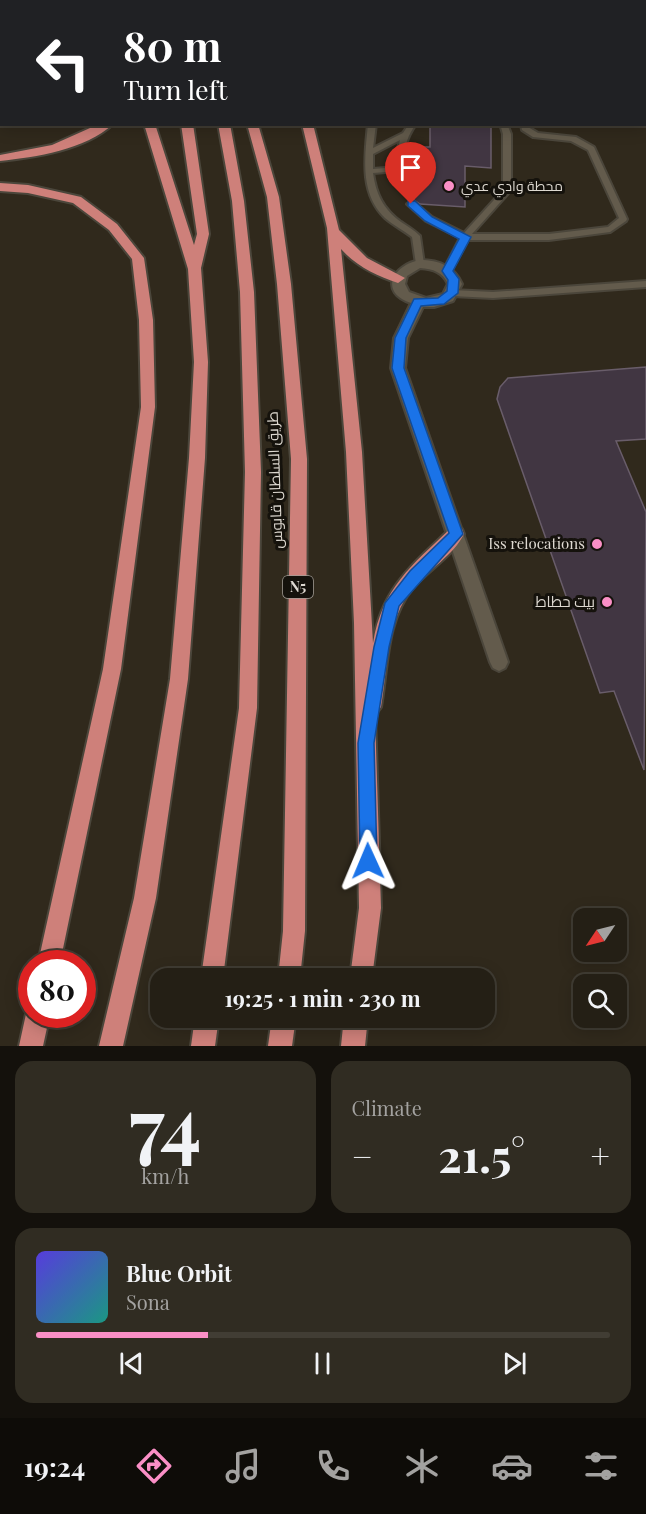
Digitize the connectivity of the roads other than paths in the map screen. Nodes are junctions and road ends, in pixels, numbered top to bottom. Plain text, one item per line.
1 (104, 126) edge
2 (150, 126) edge
3 (187, 126) edge
4 (224, 126) edge
5 (253, 126) edge
6 (297, 126) edge
7 (308, 126) edge
8 (372, 126) edge
9 (411, 126) edge
10 (504, 126) edge
11 (525, 126) edge
12 (404, 135) junction
13 (313, 146) junction
14 (368, 154) junction
15 (0, 158) edge
16 (402, 169) junction
17 (370, 171) junction
18 (405, 185) dead end
19 (0, 187) edge
20 (411, 204) dead end
21 (333, 228) junction
22 (465, 237) junction
23 (420, 264) junction
24 (195, 269) junction
25 (447, 271) junction
26 (398, 278) junction
27 (646, 284) edge
28 (452, 293) junction
29 (418, 302) junction
30 (456, 534) junction
31 (499, 662) dead end
32 (366, 743) junction
33 (52, 950) edge
34 (213, 968) edge
35 (290, 968) edge
36 (362, 968) edge
37 (35, 1028) edge
38 (205, 1028) edge
39 (282, 1028) edge
40 (355, 1028) edge
41 (31, 1046) edge
42 (111, 1046) edge
43 (203, 1046) edge
44 (280, 1046) edge
45 (353, 1046) edge

1 - 15 highway
2 - 24 highway
3 - 24 highway
4 - 34 highway, طريق السلطان قابوس
5 - 35 highway, طريق السلطان قابوس / N5
6 - 13 highway
7 - 13 highway
8 - 14 lane
9 - 12 lane
10 - 22 lane
11 - 22 lane
12 - 14 lane
12 - 16 lane
13 - 21 highway
14 - 17 lane
16 - 17 lane
16 - 18 lane
17 - 23 lane
19 - 33 highway
20 - 22 lane
21 - 26 highway
21 - 32 highway
22 - 25 lane
23 - 25 street
23 - 26 street
24 - 42 highway
25 - 28 street
26 - 29 street
27 - 28 lane
28 - 29 street
29 - 30 street
30 - 31 street
30 - 32 highway
32 - 36 highway
37 - 41 highway
38 - 43 highway
39 - 44 highway
40 - 45 highway

